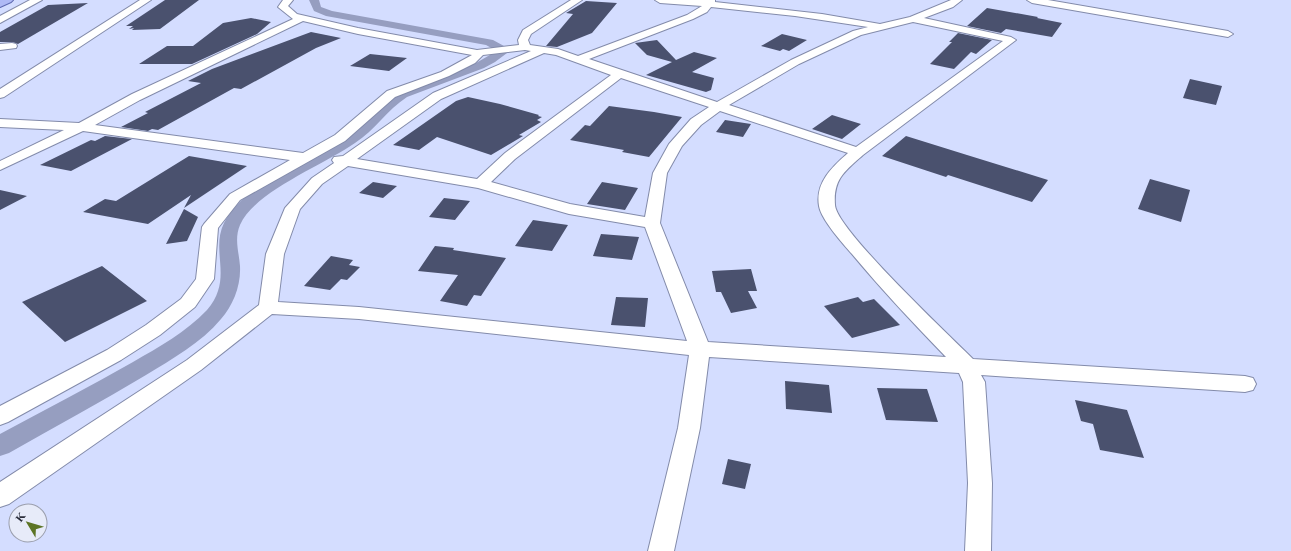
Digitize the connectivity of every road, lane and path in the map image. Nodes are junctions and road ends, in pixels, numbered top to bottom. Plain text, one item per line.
1 (7, 0) edge
2 (37, 0) edge
3 (146, 0) edge
4 (288, 0) edge
5 (577, 0) edge
6 (660, 0) edge
7 (956, 0) edge
8 (1032, 0) edge
9 (710, 2) edge
10 (0, 4) edge
11 (302, 18) junction
12 (913, 19) junction
13 (0, 20) edge
14 (881, 27) junction
15 (1228, 34) dead end
16 (12, 46) dead end
17 (0, 47) edge
18 (533, 48) junction
19 (477, 53) junction
20 (579, 60) junction
21 (617, 73) junction
22 (0, 94) edge
23 (717, 107) junction
24 (0, 123) edge
25 (81, 127) junction
26 (858, 152) junction
27 (321, 157) junction
28 (0, 166) edge
29 (480, 184) junction
30 (652, 223) junction
31 (268, 308) junction
32 (700, 349) junction
33 (966, 365) junction
34 (1245, 384) dead end
35 (0, 416) edge
36 (0, 496) edge
37 (661, 551) edge
38 (978, 551) edge

1 - 10 main road
2 - 13 street
3 - 22 street
4 - 11 street
5 - 18 street
6 - 9 street
7 - 12 street
8 - 15 street
9 - 14 street
9 - 20 street
11 - 19 street
11 - 25 street
12 - 14 street
12 - 26 street
14 - 23 street
16 - 17 street
18 - 19 street
18 - 20 street
18 - 27 street
19 - 27 street
20 - 21 street
21 - 23 street
21 - 29 street
23 - 26 street
23 - 30 street
24 - 25 street
25 - 27 street
25 - 28 street
26 - 33 street
27 - 29 street
27 - 31 street
27 - 35 street
29 - 30 street
30 - 32 street
31 - 32 street
31 - 36 street
32 - 33 street
32 - 37 street
33 - 34 street
33 - 38 street

